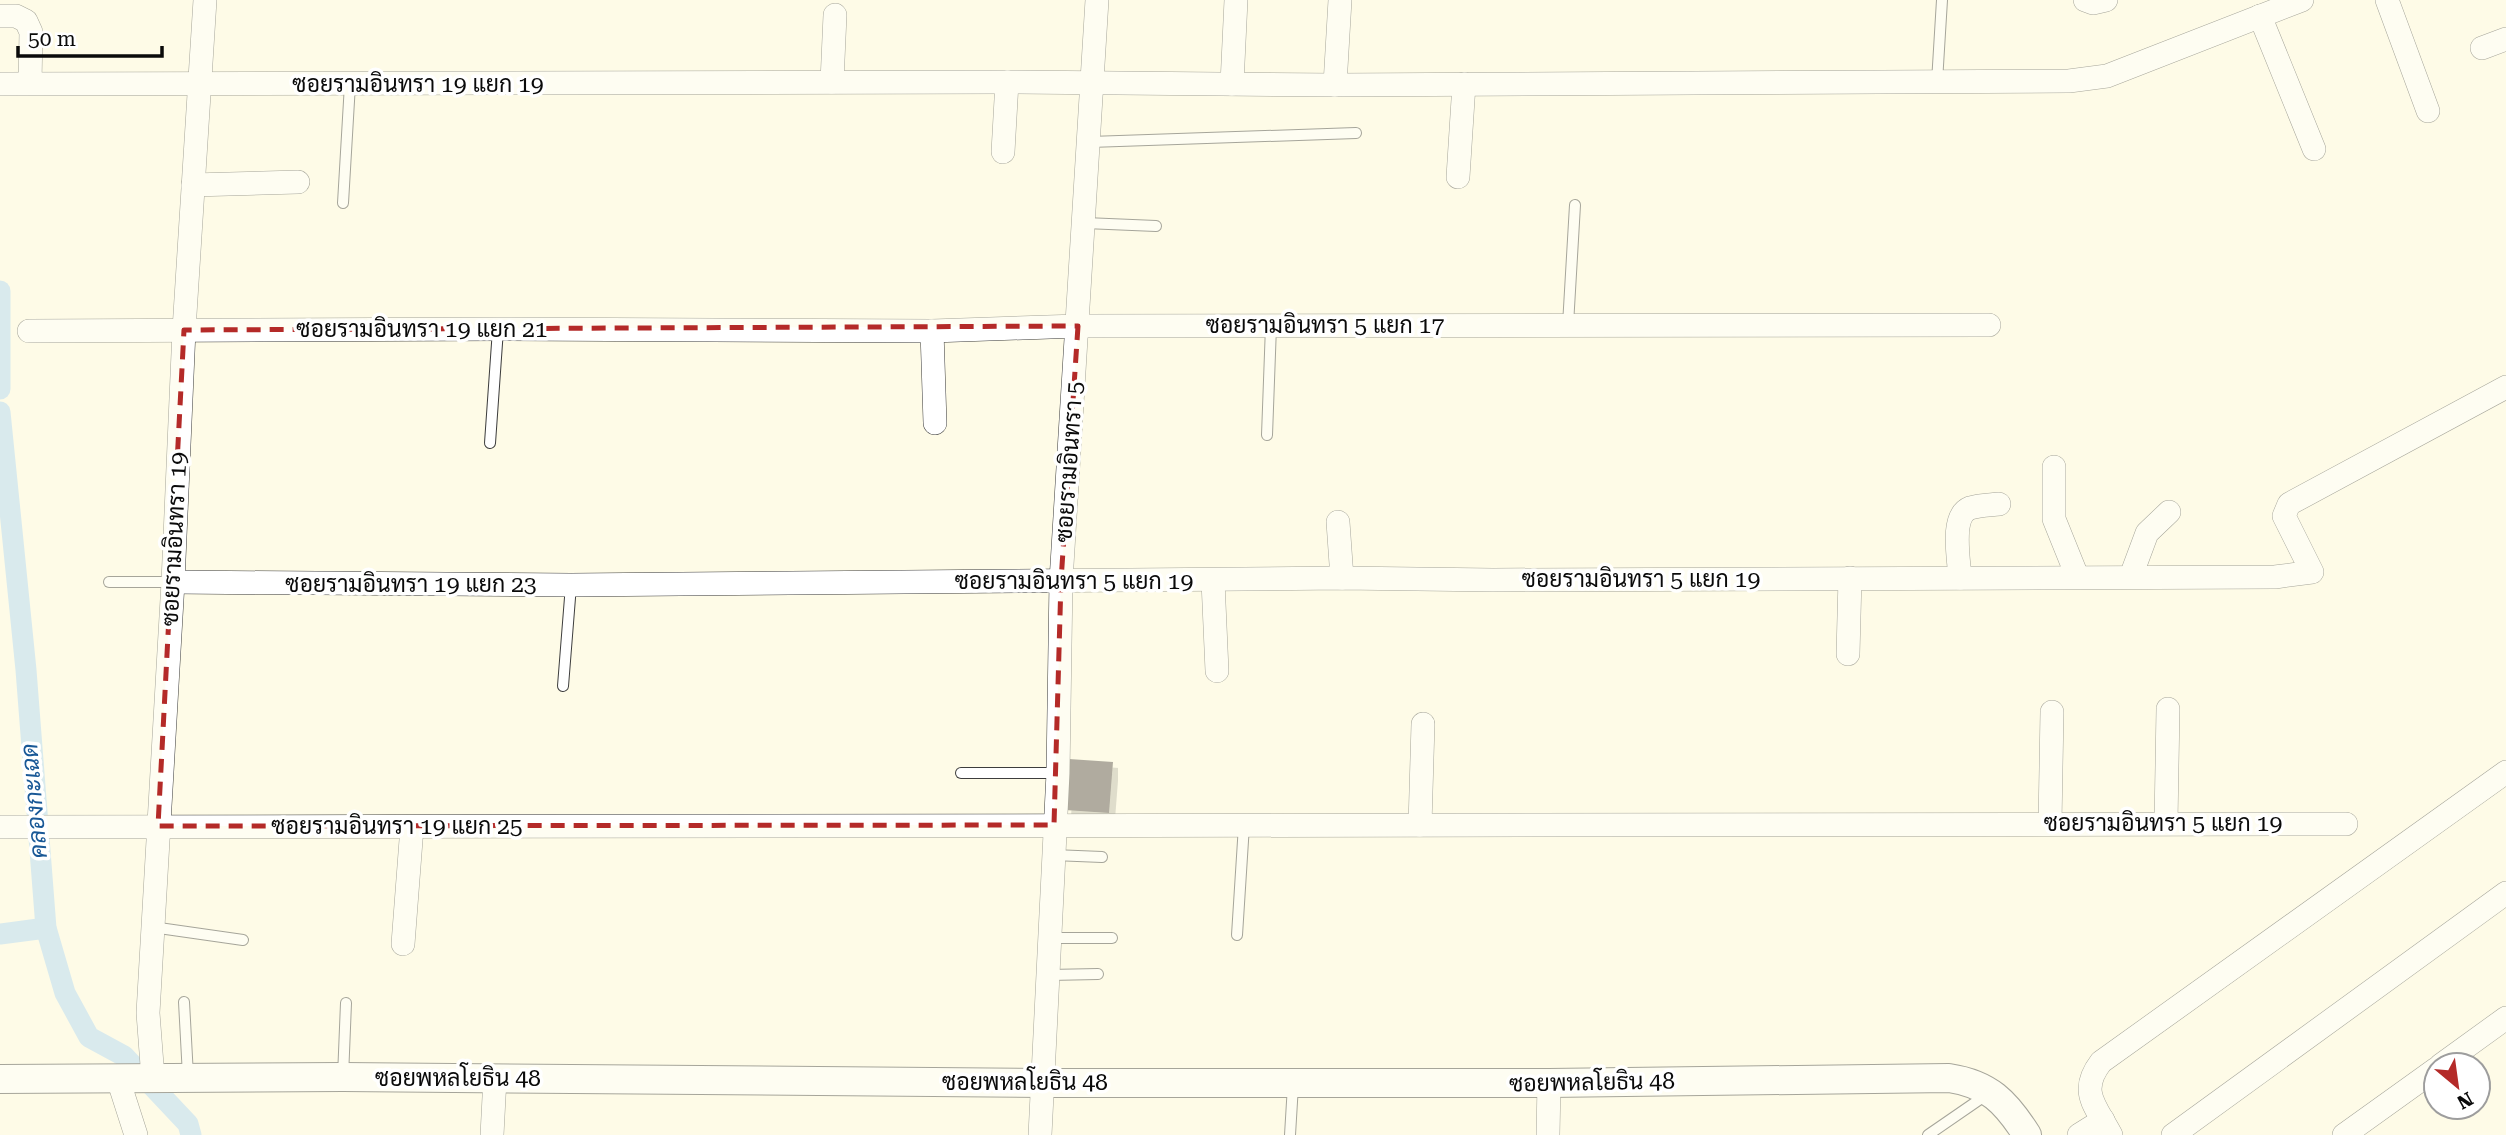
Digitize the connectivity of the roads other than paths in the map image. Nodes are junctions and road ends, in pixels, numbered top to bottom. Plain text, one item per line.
1 (205, 0) edge
2 (1097, 0) edge
3 (1236, 0) edge
4 (1340, 0) edge
5 (1942, 0) edge
6 (2085, 0) edge
7 (2106, 0) edge
8 (2302, 0) edge
9 (2387, 0) edge
10 (835, 15) dead end
11 (0, 16) edge
12 (2260, 16) junction
13 (2506, 39) edge
14 (2482, 48) dead end
15 (832, 82) junction
16 (1007, 82) junction
17 (1937, 82) junction
18 (30, 83) junction
19 (1091, 83) junction
20 (0, 84) edge
21 (201, 84) junction
22 (350, 84) junction
23 (1232, 84) junction
24 (1464, 84) junction
25 (1335, 85) junction
26 (2428, 111) dead end
27 (1356, 133) dead end
28 (1090, 142) junction
29 (2314, 149) dead end
30 (1003, 152) dead end
31 (1458, 177) dead end
32 (298, 182) dead end
33 (193, 185) junction
34 (343, 202) dead end
35 (1575, 205) dead end
36 (1085, 223) junction
37 (1156, 226) dead end
38 (1568, 325) junction
39 (1989, 325) dead end
40 (1079, 326) junction
41 (1271, 326) junction
42 (498, 329) junction
43 (184, 330) junction
44 (29, 331) dead end
45 (660, 331) joint
46 (933, 331) junction
47 (2506, 387) edge
48 (935, 423) dead end
49 (1267, 435) dead end
50 (490, 443) dead end
51 (2053, 467) dead end
52 (1999, 504) dead end
53 (2169, 512) dead end
54 (1338, 522) dead end
55 (2077, 576) junction
56 (2131, 576) junction
57 (1342, 578) junction
58 (1850, 578) junction
59 (1960, 578) junction
60 (1062, 581) junction
61 (1213, 581) junction
62 (110, 582) dead end
63 (173, 582) junction
64 (648, 584) joint
65 (571, 585) junction
66 (1848, 654) dead end
67 (1217, 671) dead end
68 (563, 686) dead end
69 (2168, 709) dead end
70 (2052, 712) dead end
71 (1423, 724) dead end
72 (961, 773) dead end
73 (1058, 773) junction
74 (2504, 778) edge
75 (2050, 822) junction
76 (2165, 822) junction
77 (2346, 824) dead end
78 (158, 825) junction
79 (1055, 825) junction
80 (1244, 825) junction
81 (1420, 825) junction
82 (636, 826) joint
83 (0, 827) edge
84 (412, 827) junction
85 (1053, 855) junction
86 (1102, 857) dead end
87 (2506, 893) edge
88 (152, 926) junction
89 (1237, 935) dead end
90 (1112, 937) dead end
91 (1051, 938) junction
92 (243, 940) dead end
93 (403, 944) dead end
94 (1098, 974) dead end
95 (1049, 975) junction
96 (184, 1002) dead end
97 (346, 1003) dead end
98 (2506, 1018) edge
99 (2460, 1051) edge
100 (343, 1077) junction
101 (153, 1078) junction
102 (188, 1078) junction
103 (495, 1078) junction
104 (0, 1079) edge
105 (118, 1079) junction
106 (2422, 1079) edge
107 (1044, 1083) junction
108 (1293, 1083) junction
109 (1549, 1083) junction
110 (1991, 1092) junction
111 (2107, 1127) edge
112 (136, 1135) edge
113 (492, 1135) edge
114 (1040, 1135) edge
115 (1290, 1135) edge
116 (1548, 1135) edge
117 (1928, 1135) edge
118 (2027, 1135) edge
119 (2079, 1135) edge
120 (2173, 1135) edge
121 (2344, 1135) edge

1 - 21 street, ซอยรามอินทรา 19
2 - 19 street, ซอยรามอินทรา 5
3 - 23 street
4 - 25 street
5 - 17 lane
6 - 7 street
8 - 12 street, ซอยรามอินทรา 19 แยก 19
9 - 26 street
10 - 15 street
11 - 18 street
12 - 17 street, ซอยรามอินทรา 19 แยก 19
12 - 29 street
13 - 14 street
15 - 16 street, ซอยรามอินทรา 19 แยก 19
15 - 22 street, ซอยรามอินทรา 19 แยก 19
16 - 19 street, ซอยรามอินทรา 19 แยก 19
16 - 30 street
17 - 24 street, ซอยรามอินทรา 19 แยก 19
18 - 20 street, ซอยรามอินทรา 19 แยก 19
18 - 21 street, ซอยรามอินทรา 19 แยก 19
19 - 23 street, ซอยรามอินทรา 19 แยก 19
19 - 28 street, ซอยรามอินทรา 5
21 - 22 street, ซอยรามอินทรา 19 แยก 19
21 - 33 street, ซอยรามอินทรา 19
22 - 34 lane
23 - 25 street, ซอยรามอินทรา 19 แยก 19
24 - 25 street, ซอยรามอินทรา 19 แยก 19
24 - 31 street
27 - 28 lane
28 - 36 street, ซอยรามอินทรา 5
32 - 33 street
33 - 43 street, ซอยรามอินทรา 19
35 - 38 lane
36 - 37 lane
36 - 40 street, ซอยรามอินทรา 5
38 - 39 street, ซอยรามอินทรา 5 แยก 17
38 - 41 street, ซอยรามอินทรา 5 แยก 17
40 - 41 street, ซอยรามอินทรา 5 แยก 17
40 - 46 street, ซอยรามอินทรา 5 แยก 17
40 - 60 street, ซอยรามอินทรา 5
41 - 49 lane
42 - 43 street, ซอยรามอินทรา 19 แยก 21
42 - 45 street, ซอยรามอินทรา 19 แยก 21
42 - 50 lane
43 - 44 street, ซอยรามอินทรา 19 แยก 21
43 - 63 street, ซอยรามอินทรา 19
45 - 46 street, ซอยรามอินทรา 5 แยก 17
46 - 48 street
47 - 56 street, ซอยรามอินทรา 5 แยก 19
51 - 55 street
52 - 59 street
53 - 56 street
54 - 57 street
55 - 56 street, ซอยรามอินทรา 5 แยก 19
55 - 59 street, ซอยรามอินทรา 5 แยก 19
57 - 58 street, ซอยรามอินทรา 5 แยก 19
57 - 61 street, ซอยรามอินทรา 5 แยก 19
58 - 59 street, ซอยรามอินทรา 5 แยก 19
58 - 66 street
60 - 61 street, ซอยรามอินทรา 5 แยก 19
60 - 64 street, ซอยรามอินทรา 5 แยก 19
60 - 73 street, ซอยรามอินทรา 5
61 - 67 street
62 - 63 lane
63 - 65 street, ซอยรามอินทรา 19 แยก 23
63 - 78 street, ซอยรามอินทรา 19
64 - 65 street, ซอยรามอินทรา 19 แยก 23
65 - 68 lane
69 - 76 street
70 - 75 street
71 - 81 street
72 - 73 lane
73 - 79 street, ซอยรามอินทรา 5
74 - 111 street
75 - 76 street, ซอยรามอินทรา 5 แยก 19
75 - 81 street, ซอยรามอินทรา 5 แยก 19
76 - 77 street, ซอยรามอินทรา 5 แยก 19
78 - 83 street, ซอยรามอินทรา 19 แยก 25
78 - 84 street, ซอยรามอินทรา 19 แยก 25
78 - 88 street, ซอยรามอินทรา 19
79 - 80 street, ซอยรามอินทรา 5 แยก 19
79 - 82 street, ซอยรามอินทรา 5 แยก 19
79 - 85 street, ซอยรามอินทรา 5
80 - 81 street, ซอยรามอินทรา 5 แยก 19
80 - 89 lane
82 - 84 street, ซอยรามอินทรา 19 แยก 25
84 - 93 street
85 - 86 lane
85 - 91 street, ซอยรามอินทรา 5
87 - 120 street
88 - 92 lane
88 - 101 street, ซอยรามอินทรา 19
90 - 91 lane
91 - 95 street, ซอยรามอินทรา 5
94 - 95 lane
95 - 107 street, ซอยรามอินทรา 5
96 - 102 lane
97 - 100 lane
98 - 99 street
100 - 102 street, ซอยพหลโยธิน 48
100 - 103 street, ซอยพหลโยธิน 48
101 - 102 street, ซอยพหลโยธิน 48
101 - 105 street, ซอยพหลโยธิน 48
103 - 107 street, ซอยพหลโยธิน 48
103 - 113 street
104 - 105 street, ซอยพหลโยธิน 48
105 - 112 street
106 - 121 street
107 - 108 street, ซอยพหลโยธิน 48
107 - 114 street, ซอยรามอินทรา 5
108 - 109 street, ซอยพหลโยธิน 48
108 - 115 lane
109 - 110 street, ซอยพหลโยธิน 48
109 - 116 street
110 - 117 lane
110 - 118 street, ซอยพหลโยธิน 48
111 - 119 street

